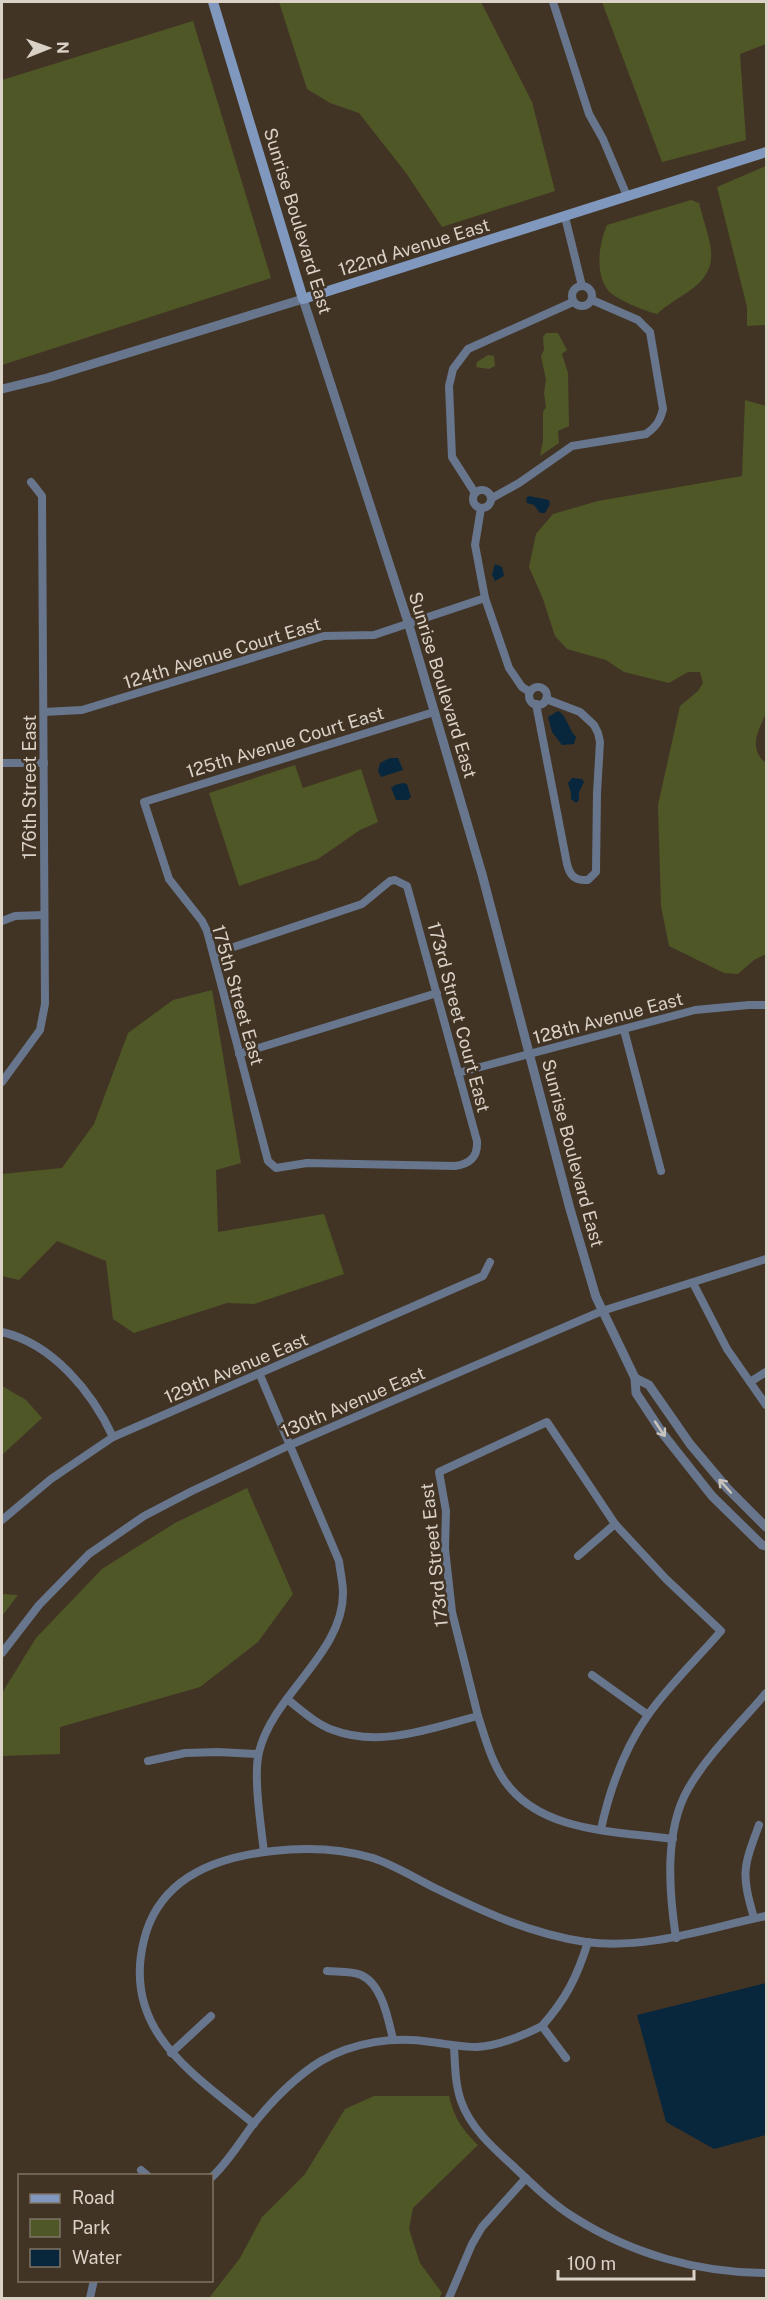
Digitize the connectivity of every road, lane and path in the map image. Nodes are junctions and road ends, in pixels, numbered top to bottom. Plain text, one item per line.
1 (213, 2) edge
2 (554, 2) edge
3 (766, 153) edge
4 (627, 196) junction
5 (565, 217) junction
6 (582, 286) junction
7 (303, 299) junction
8 (592, 300) junction
9 (573, 302) junction
10 (2, 389) edge
11 (30, 482) dead end
12 (476, 492) junction
13 (492, 498) junction
14 (481, 508) junction
15 (485, 598) junction
16 (408, 622) junction
17 (530, 692) junction
18 (546, 699) junction
19 (536, 704) junction
20 (44, 712) junction
21 (435, 712) junction
22 (44, 763) junction
23 (2, 764) edge
24 (144, 802) joint
25 (44, 915) junction
26 (2, 921) edge
27 (213, 954) junction
28 (436, 993) junction
29 (766, 1005) edge
30 (624, 1030) junction
31 (239, 1054) junction
32 (530, 1054) junction
33 (458, 1073) junction
34 (2, 1082) edge
35 (475, 1155) joint
36 (661, 1171) dead end
37 (766, 1258) edge
38 (490, 1262) dead end
39 (693, 1283) junction
40 (602, 1311) junction
41 (2, 1332) edge
42 (766, 1372) edge
43 (260, 1375) junction
44 (634, 1378) junction
45 (750, 1382) junction
46 (766, 1405) edge
47 (113, 1437) junction
48 (290, 1445) junction
49 (2, 1520) edge
50 (615, 1524) junction
51 (766, 1527) edge
52 (766, 1546) edge
53 (578, 1556) dead end
54 (2, 1653) edge
55 (592, 1675) dead end
56 (766, 1693) edge
57 (287, 1699) junction
58 (648, 1715) junction
59 (478, 1716) junction
60 (258, 1754) junction
61 (148, 1761) dead end
62 (759, 1825) dead end
63 (601, 1829) junction
64 (673, 1839) junction
65 (264, 1852) junction
66 (766, 1916) edge
67 (754, 1918) junction
68 (676, 1938) junction
69 (588, 1942) junction
70 (327, 1971) dead end
71 (211, 2016) dead end
72 (542, 2026) junction
73 (393, 2038) junction
74 (454, 2046) junction
75 (171, 2053) junction
76 (566, 2058) dead end
77 (254, 2124) junction
78 (213, 2176) edge
79 (526, 2178) junction
80 (766, 2272) edge
81 (94, 2282) edge
82 (90, 2298) edge
83 (448, 2298) edge

1 - 7 main road, Sunrise Boulevard East
2 - 4 street
3 - 4 main road, 122nd Avenue East
4 - 5 main road, 122nd Avenue East
5 - 6 street
5 - 7 main road, 122nd Avenue East
6 - 8 street
6 - 9 street
7 - 10 street, 122nd Avenue East
7 - 16 street, Sunrise Boulevard East
8 - 9 street
8 - 13 street
9 - 12 street
11 - 20 street, 176th Street East
12 - 13 street
12 - 14 street
13 - 14 street
14 - 15 street
15 - 16 street, 124th Avenue Court East
15 - 17 street
16 - 20 street, 124th Avenue Court East
16 - 21 street, Sunrise Boulevard East
17 - 18 street
17 - 19 street
18 - 19 street
18 - 19 street
20 - 22 street, 176th Street East
21 - 24 street, 125th Avenue Court East
21 - 32 street, Sunrise Boulevard East
22 - 23 street
22 - 25 street, 176th Street East
24 - 27 street, 175th Street East
25 - 26 street
25 - 34 street, 176th Street East
27 - 28 street, 173rd Street Court East
27 - 31 street, 175th Street East
28 - 31 street
28 - 33 street, 173rd Street Court East
29 - 30 street, 128th Avenue East
30 - 32 street, 128th Avenue East
30 - 36 street
31 - 35 street, 175th Street East
32 - 33 street, 128th Avenue East
32 - 40 street, Sunrise Boulevard East
33 - 35 street, 173rd Street Court East
37 - 39 street, 130th Avenue East
38 - 43 street, 129th Avenue East
39 - 40 street, 130th Avenue East
39 - 45 street
40 - 44 street, Sunrise Boulevard East
40 - 48 street, 130th Avenue East
41 - 47 street
42 - 45 street
43 - 47 street, 129th Avenue East
43 - 48 street
51 -> 44 street, Sunrise Boulevard East
44 -> 52 street, Sunrise Boulevard East
45 - 46 street
47 - 49 street, 129th Avenue East
48 - 54 street, 130th Avenue East
48 - 57 street
50 - 53 street
50 - 58 street
50 - 59 street, 173rd Street East
55 - 58 street
56 - 64 street
57 - 59 street
57 - 60 street
58 - 63 street
59 - 63 street
60 - 61 street
60 - 65 street
62 - 67 street
63 - 64 street
64 - 68 street
65 - 69 street
65 - 75 street
66 - 67 street
67 - 68 street
68 - 69 street
69 - 72 street
70 - 73 street
71 - 75 street
72 - 74 street
72 - 76 street
73 - 74 street
73 - 77 street
74 - 79 street
75 - 77 street
77 - 78 street
79 - 80 street
79 - 83 street
81 - 82 street

